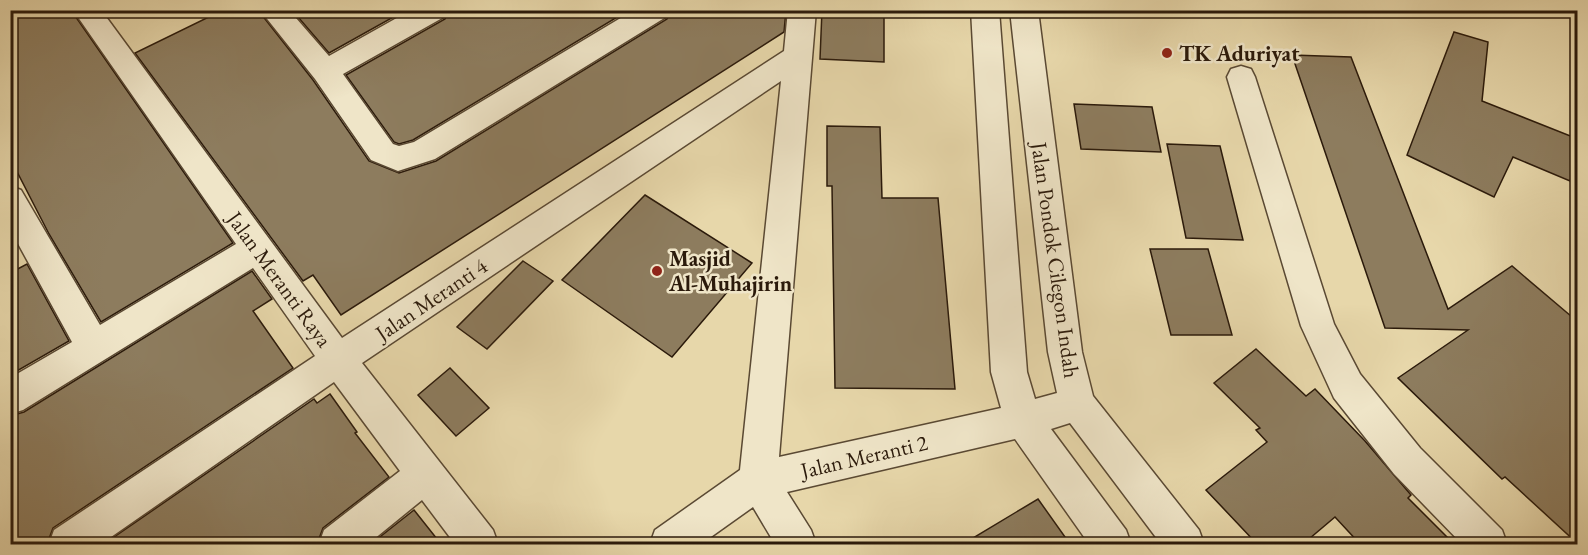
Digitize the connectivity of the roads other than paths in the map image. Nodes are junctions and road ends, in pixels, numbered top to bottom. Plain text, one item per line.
1 (86, 10) edge
2 (273, 10) edge
3 (434, 10) edge
4 (656, 10) edge
5 (802, 10) edge
6 (985, 10) edge
7 (1024, 10) edge
8 (796, 57) junction
9 (325, 71) junction
10 (1241, 77) dead end
11 (10, 199) edge
12 (22, 244) edge
13 (258, 248) junction
14 (93, 346) junction
15 (338, 360) junction
16 (10, 398) edge
17 (1077, 404) junction
18 (1023, 420) junction
19 (424, 475) junction
20 (758, 480) junction
21 (68, 544) edge
22 (338, 544) edge
23 (479, 544) edge
24 (669, 544) edge
25 (797, 544) edge
26 (1112, 544) edge
27 (1185, 544) edge
28 (1488, 544) edge

1 - 13 street, Jalan Meranti Raya
2 - 9 street
3 - 9 street
4 - 9 street
5 - 8 street
6 - 18 street, Jalan Pondok Cilegon Indah
7 - 17 street, Jalan Pondok Cilegon Indah
8 - 15 street, Jalan Meranti 4
8 - 20 street
10 - 28 street
11 - 12 street
12 - 14 street
13 - 14 street
13 - 15 street, Jalan Meranti Raya
14 - 16 street
15 - 19 street, Jalan Meranti Raya
15 - 21 street, Jalan Meranti 4
17 - 18 street, Jalan Meranti 2
17 - 27 street, Jalan Pondok Cilegon Indah
18 - 20 street, Jalan Meranti 2
18 - 26 street, Jalan Pondok Cilegon Indah
19 - 22 street
19 - 23 street, Jalan Meranti Raya
20 - 24 street, Jalan Meranti 2
20 - 25 street

